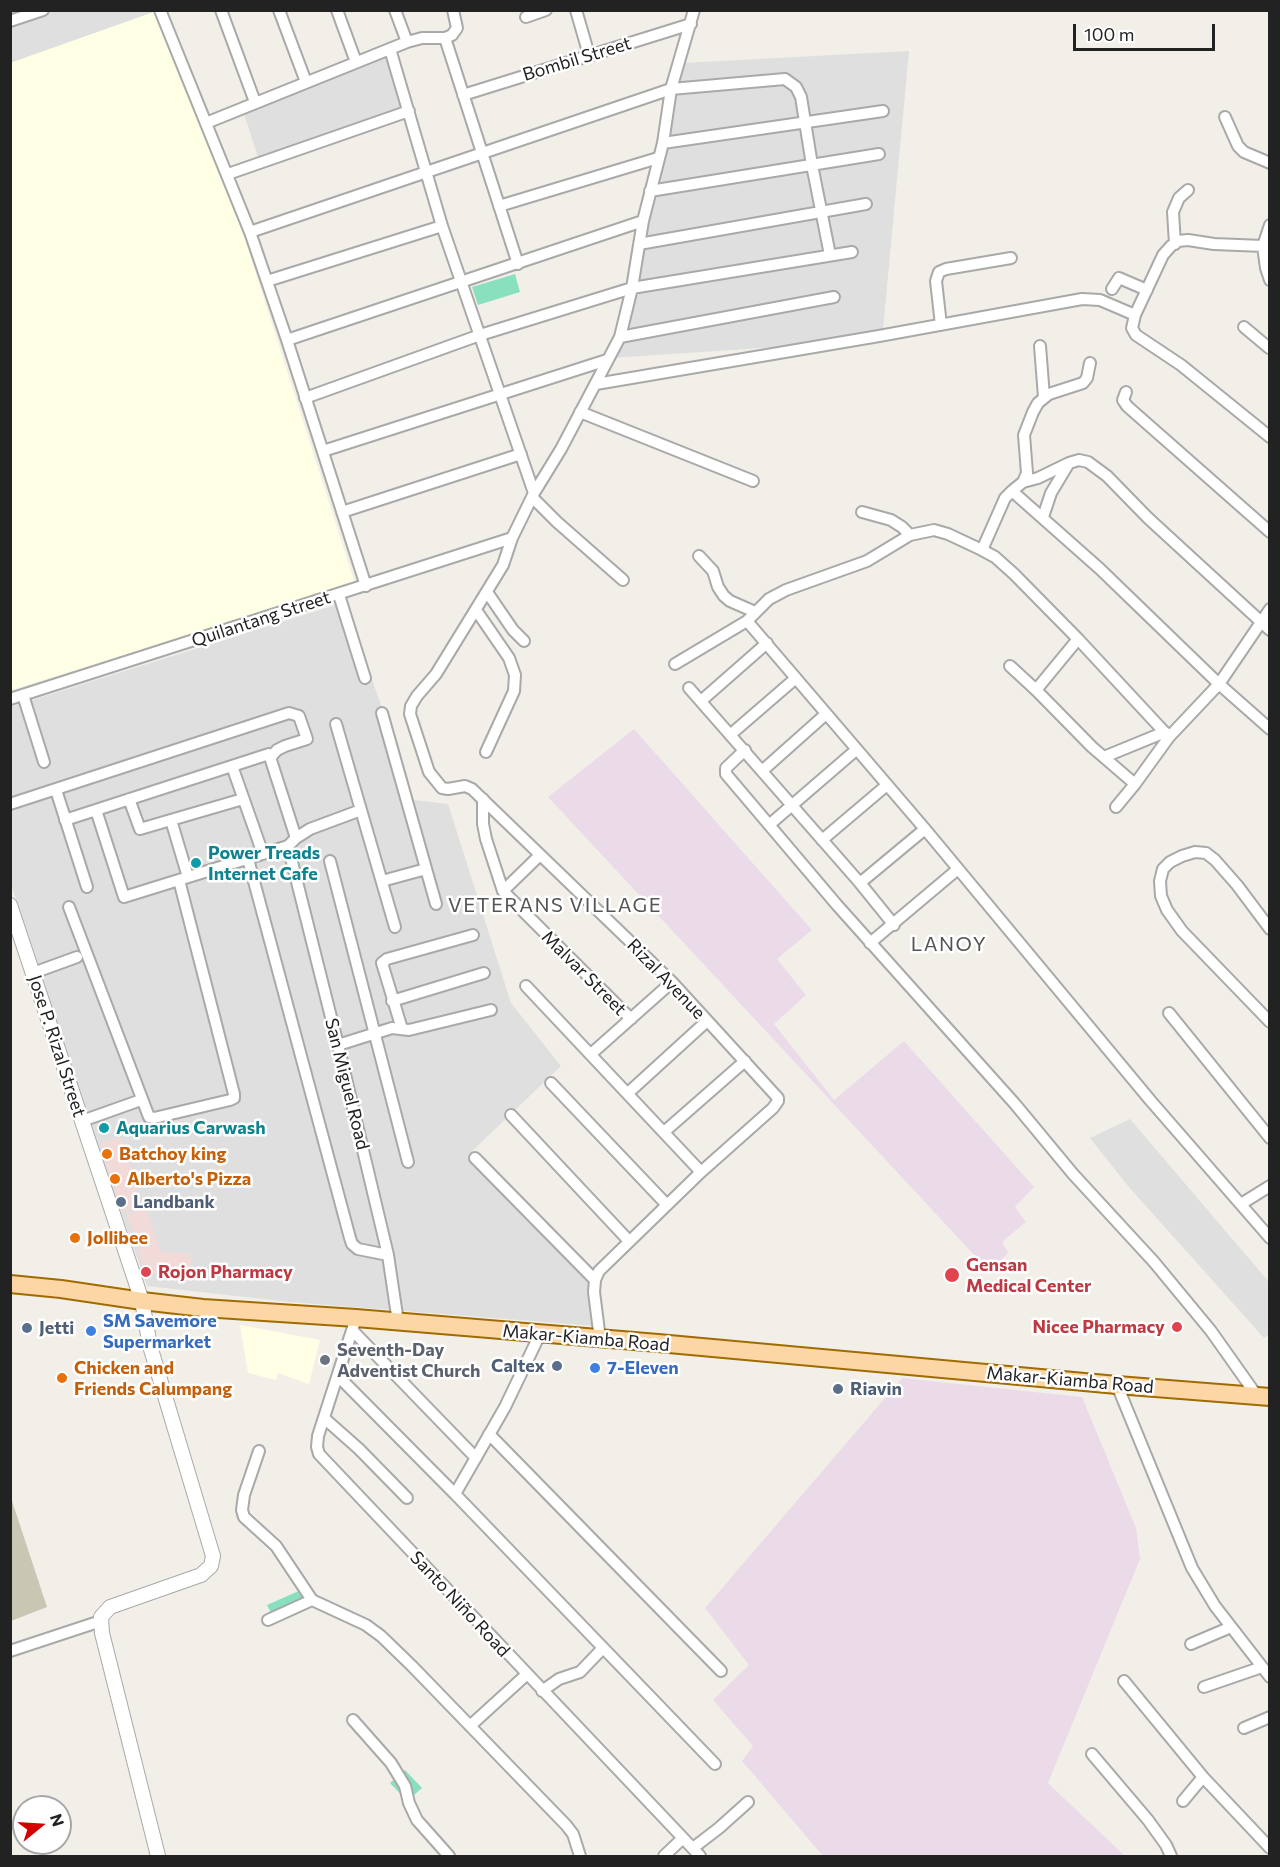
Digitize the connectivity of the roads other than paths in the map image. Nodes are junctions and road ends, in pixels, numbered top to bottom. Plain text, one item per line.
1 (43, 10) edge
2 (160, 10) edge
3 (221, 10) edge
4 (279, 10) edge
5 (337, 10) edge
6 (395, 10) edge
7 (453, 10) edge
8 (546, 10) edge
9 (576, 10) edge
10 (694, 10) edge
11 (526, 17) dead end
12 (10, 21) edge
13 (691, 24) junction
14 (445, 38) junction
15 (407, 42) junction
16 (390, 49) junction
17 (589, 55) junction
18 (356, 62) junction
19 (306, 82) junction
20 (670, 89) junction
21 (463, 94) junction
22 (255, 102) junction
23 (409, 111) junction
24 (883, 111) dead end
25 (1225, 117) dead end
26 (804, 122) junction
27 (207, 123) junction
28 (663, 143) junction
29 (482, 153) junction
30 (879, 154) dead end
31 (658, 158) junction
32 (1269, 163) edge
33 (812, 165) junction
34 (426, 171) junction
35 (228, 174) junction
36 (1188, 190) dead end
37 (650, 191) junction
38 (866, 204) dead end
39 (499, 206) junction
40 (821, 212) junction
41 (643, 221) junction
42 (1269, 225) edge
43 (442, 226) junction
44 (250, 232) junction
45 (639, 244) junction
46 (1175, 244) junction
47 (1266, 245) edge
48 (852, 252) dead end
49 (830, 255) junction
50 (1011, 258) dead end
51 (518, 264) junction
52 (1269, 280) edge
53 (267, 281) junction
54 (461, 282) junction
55 (632, 288) junction
56 (1112, 289) dead end
57 (1147, 291) junction
58 (834, 297) dead end
59 (1135, 315) junction
60 (941, 325) junction
61 (1244, 327) dead end
62 (480, 335) junction
63 (621, 337) junction
64 (288, 340) junction
65 (1040, 346) dead end
66 (1269, 348) edge
67 (607, 360) junction
68 (1090, 363) dead end
69 (596, 384) junction
70 (1126, 392) dead end
71 (501, 393) junction
72 (1044, 397) junction
73 (305, 398) junction
74 (580, 412) junction
75 (1269, 437) edge
76 (323, 451) junction
77 (521, 454) junction
78 (1069, 463) junction
79 (753, 481) dead end
80 (1023, 482) junction
81 (1012, 491) junction
82 (533, 495) junction
83 (342, 512) junction
84 (862, 512) dead end
85 (1043, 517) junction
86 (1269, 532) edge
87 (910, 535) junction
88 (512, 538) junction
89 (982, 550) junction
90 (699, 556) dead end
91 (623, 580) dead end
92 (366, 586) junction
93 (487, 592) junction
94 (339, 595) junction
95 (1269, 609) edge
96 (476, 610) junction
97 (755, 612) junction
98 (747, 621) junction
99 (1260, 622) junction
100 (1269, 630) edge
101 (1078, 639) junction
102 (524, 641) dead end
103 (767, 643) junction
104 (675, 664) dead end
105 (1010, 666) dead end
106 (365, 678) dead end
107 (796, 678) junction
108 (1219, 684) junction
109 (689, 688) dead end
110 (1036, 690) junction
111 (23, 695) junction
112 (10, 699) edge
113 (701, 701) junction
114 (382, 713) dead end
115 (826, 714) junction
116 (336, 724) dead end
117 (1269, 729) edge
118 (1167, 734) junction
119 (730, 735) junction
120 (745, 750) junction
121 (856, 750) junction
122 (486, 752) dead end
123 (1104, 757) junction
124 (270, 758) junction
125 (44, 762) dead end
126 (232, 766) junction
127 (762, 771) junction
128 (1135, 784) junction
129 (887, 785) junction
130 (56, 790) junction
131 (129, 799) junction
132 (243, 799) junction
133 (483, 800) junction
134 (10, 804) edge
135 (791, 806) junction
136 (1116, 807) dead end
137 (96, 810) junction
138 (361, 810) junction
139 (65, 820) junction
140 (171, 820) junction
141 (769, 825) junction
142 (925, 829) junction
143 (296, 838) junction
144 (822, 840) junction
145 (288, 846) junction
146 (263, 854) junction
147 (540, 855) junction
148 (248, 859) junction
149 (330, 861) dead end
150 (426, 869) junction
151 (958, 869) junction
152 (183, 879) junction
153 (382, 881) junction
154 (860, 883) junction
155 (87, 887) dead end
156 (502, 891) junction
157 (436, 904) dead end
158 (10, 905) edge
159 (69, 907) dead end
160 (894, 925) junction
161 (395, 927) dead end
162 (1269, 929) edge
163 (15, 933) edge
164 (473, 936) dead end
165 (870, 943) junction
166 (77, 957) dead end
167 (33, 973) junction
168 (484, 973) dead end
169 (672, 982) junction
170 (526, 986) dead end
171 (392, 1001) junction
172 (491, 1010) dead end
173 (1169, 1013) dead end
174 (630, 1019) junction
175 (708, 1021) junction
176 (1269, 1022) edge
177 (402, 1029) junction
178 (375, 1033) junction
179 (338, 1045) junction
180 (591, 1054) junction
181 (746, 1061) junction
182 (551, 1083) dead end
183 (628, 1093) junction
184 (141, 1100) junction
185 (511, 1115) dead end
186 (82, 1120) junction
187 (664, 1132) junction
188 (1269, 1138) edge
189 (475, 1158) dead end
190 (408, 1162) dead end
191 (701, 1172) junction
192 (1269, 1186) edge
193 (1241, 1204) junction
194 (667, 1205) junction
195 (1269, 1238) edge
196 (629, 1240) junction
197 (388, 1256) junction
198 (595, 1280) junction
199 (10, 1284) edge
200 (142, 1301) junction
201 (398, 1322) junction
202 (355, 1324) junction
203 (540, 1334) junction
204 (600, 1339) junction
205 (338, 1376) junction
206 (1117, 1385) junction
207 (1263, 1397) edge
208 (324, 1418) junction
209 (489, 1434) junction
210 (259, 1451) dead end
211 (476, 1458) junction
212 (455, 1494) junction
213 (407, 1498) dead end
214 (312, 1600) junction
215 (268, 1620) dead end
216 (101, 1621) junction
217 (1231, 1627) junction
218 (1191, 1644) dead end
219 (603, 1648) junction
220 (10, 1652) edge
221 (1262, 1667) junction
222 (722, 1671) dead end
223 (526, 1675) junction
224 (1269, 1677) edge
225 (1124, 1681) dead end
226 (1203, 1687) dead end
227 (542, 1691) junction
228 (1269, 1717) edge
229 (353, 1720) dead end
230 (470, 1726) junction
231 (1244, 1728) dead end
232 (1092, 1754) dead end
233 (715, 1764) dead end
234 (1203, 1777) junction
235 (1183, 1801) dead end
236 (748, 1802) dead end
237 (683, 1838) junction
238 (1269, 1848) edge
239 (696, 1852) edge
240 (158, 1857) edge
241 (449, 1857) edge
242 (580, 1857) edge
243 (664, 1857) edge
244 (1171, 1857) edge

1 - 12 street
2 - 27 street
3 - 22 street
4 - 19 street
5 - 18 street
6 - 15 street
7 - 14 street
8 - 11 street
9 - 17 street
10 - 13 street
13 - 17 street, Bombil Street
13 - 20 street
14 - 15 street
14 - 21 street
15 - 16 street
16 - 18 street
16 - 23 street
17 - 21 street, Bombil Street
18 - 19 street
19 - 22 street
20 - 26 street
20 - 28 street
20 - 29 street
21 - 29 street
22 - 27 street
23 - 34 street
23 - 35 street
24 - 26 street
25 - 32 street
26 - 28 street
26 - 33 street
27 - 35 street
28 - 31 street
29 - 34 street
29 - 39 street
30 - 33 street
31 - 37 street
31 - 39 street
33 - 37 street
33 - 40 street
34 - 43 street
34 - 44 street
35 - 44 street
36 - 46 street
37 - 41 street
38 - 40 street
39 - 51 street
40 - 45 street
40 - 49 street
41 - 45 street
41 - 51 street
42 - 47 street
43 - 53 street
43 - 54 street
44 - 53 street
45 - 55 street
46 - 47 street
46 - 57 street
47 - 52 street
48 - 49 street
49 - 55 street
50 - 60 street
51 - 54 street
53 - 64 street
54 - 62 street
54 - 64 street
55 - 62 street
55 - 63 street
56 - 57 street
57 - 59 street
58 - 63 street
59 - 60 street
59 - 75 street
60 - 69 street
61 - 66 street
62 - 71 street
62 - 73 street
63 - 67 street
64 - 73 street
65 - 72 street
67 - 69 street
67 - 71 street
68 - 72 street
69 - 74 street
70 - 86 street
71 - 76 street
71 - 77 street
72 - 80 street
73 - 76 street
74 - 79 street
74 - 82 street
76 - 83 street
77 - 82 street
77 - 83 street
78 - 80 street
78 - 85 street
78 - 99 street
80 - 81 street
81 - 85 street
81 - 89 street
82 - 88 street
82 - 91 street
83 - 92 street
84 - 87 street
85 - 108 street
87 - 89 street
87 - 97 street
88 - 92 street, Quilantang Street
88 - 93 street
89 - 101 street
90 - 97 street
92 - 94 street, Quilantang Street
93 - 96 street
93 - 102 street
94 - 106 street
94 - 111 street, Quilantang Street
95 - 99 street
96 - 122 street
96 - 133 street, Rizal Avenue
97 - 98 street
98 - 103 street
98 - 104 street
99 - 100 street
99 - 108 street
101 - 110 street
101 - 118 street
103 - 107 street
103 - 113 street
105 - 110 street
107 - 115 street
107 - 119 street
108 - 117 street
108 - 118 street
109 - 113 street
110 - 123 street
111 - 112 street, Quilantang Street
111 - 125 street
113 - 119 street
114 - 150 street
115 - 121 street
115 - 127 street
116 - 138 street
118 - 123 street
118 - 128 street
119 - 120 street
120 - 127 street
120 - 141 street
121 - 129 street
121 - 135 street
123 - 128 street
124 - 126 street
124 - 130 street
124 - 143 street
126 - 131 street
126 - 132 street
127 - 135 street
128 - 136 street
129 - 142 street
129 - 144 street
130 - 134 street
130 - 139 street
131 - 137 street
131 - 140 street
132 - 140 street
132 - 146 street
133 - 147 street, Rizal Avenue
133 - 156 street, Malvar Street
135 - 141 street
135 - 144 street
137 - 139 street
137 - 152 street
138 - 143 street
138 - 153 street
139 - 155 street
140 - 152 street
141 - 165 street
142 - 151 street
142 - 154 street
143 - 145 street
144 - 154 street
145 - 146 street
145 - 179 street, San Miguel Road
146 - 148 street
147 - 156 street
147 - 169 street, Rizal Avenue
148 - 152 street
148 - 197 street
149 - 178 street
150 - 153 street
150 - 157 street
151 - 160 street
151 - 193 street
152 - 184 street
153 - 161 street
154 - 160 street
156 - 174 street, Malvar Street
158 - 163 street, Jose P. Rizal Street
159 - 184 street
160 - 165 street
162 - 176 street
163 - 167 street, Jose P. Rizal Street
164 - 171 street
165 - 207 street
166 - 167 street
167 - 186 street, Jose P. Rizal Street
168 - 171 street
169 - 174 street
169 - 175 street, Rizal Avenue
170 - 180 street
171 - 177 street
172 - 177 street
173 - 188 street
174 - 180 street
175 - 181 street, Rizal Avenue
175 - 183 street
177 - 178 street
178 - 179 street
178 - 190 street
179 - 197 street, San Miguel Road
180 - 183 street
181 - 187 street
181 - 191 street, Rizal Avenue
182 - 194 street
183 - 187 street
184 - 186 street
185 - 196 street
186 - 200 street, Jose P. Rizal Street
187 - 191 street
189 - 198 street
191 - 194 street
192 - 193 street
193 - 195 street
194 - 196 street
196 - 198 street
197 - 201 street, San Miguel Road
198 - 204 street
199 - 200 main road, Makar-Kiamba Road
200 - 202 main road, Makar-Kiamba Road
200 - 216 street, Jose P. Rizal Street
201 - 202 main road, Makar-Kiamba Road
201 - 203 main road, Makar-Kiamba Road
202 - 205 street, Santo Niño Road
202 - 211 street
203 - 204 main road, Makar-Kiamba Road
203 - 209 street
204 - 206 main road, Makar-Kiamba Road
205 - 208 street, Santo Niño Road
205 - 212 street
206 - 207 main road, Makar-Kiamba Road
206 - 217 street
208 - 213 street
208 - 223 street, Santo Niño Road
209 - 211 street
209 - 222 street
210 - 214 street
211 - 212 street
212 - 219 street
214 - 215 street
214 - 230 street
216 - 220 street
216 - 240 street
217 - 218 street
217 - 221 street
219 - 227 street
219 - 233 street
221 - 224 street
221 - 226 street
223 - 227 street, Santo Niño Road
223 - 230 street
225 - 234 street
227 - 237 street, Santo Niño Road
228 - 231 street
229 - 241 street
230 - 242 street
232 - 244 street
234 - 235 street
234 - 238 street
236 - 239 street
237 - 239 street, Santo Niño Road
237 - 243 street

